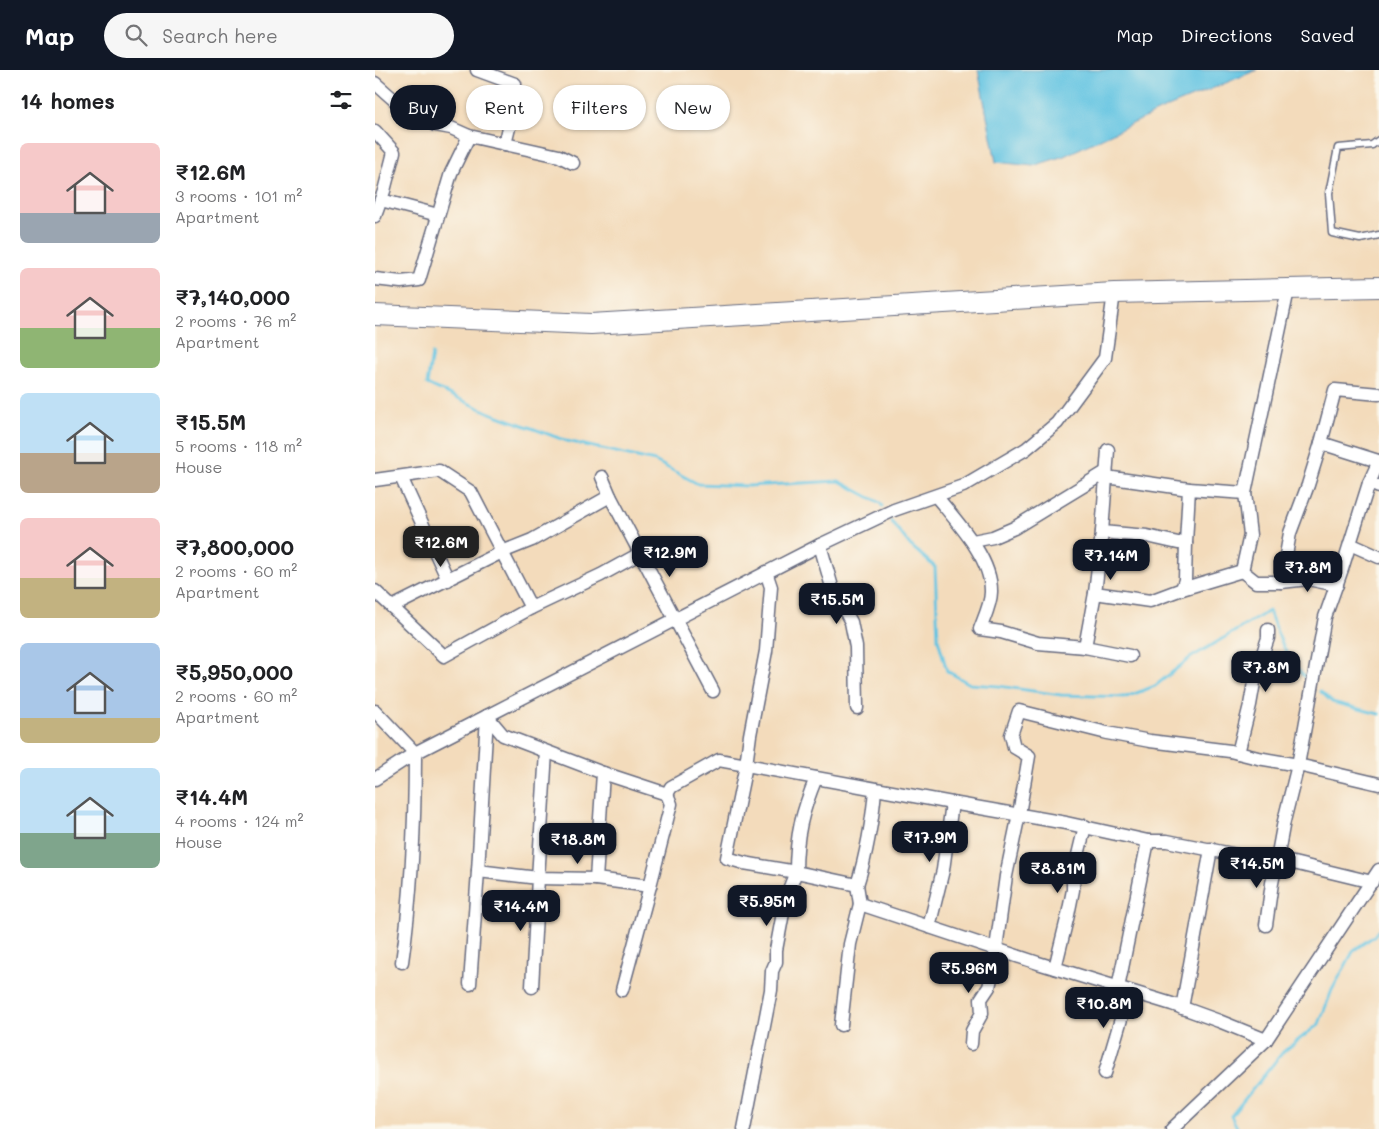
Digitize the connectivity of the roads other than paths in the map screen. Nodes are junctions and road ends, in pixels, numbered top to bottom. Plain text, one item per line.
1 (477, 70) edge
2 (375, 82) edge
3 (469, 136) junction
4 (377, 137) edge
5 (1379, 140) edge
6 (505, 144) junction
7 (573, 163) dead end
8 (381, 200) junction
9 (438, 215) junction
10 (375, 216) edge
11 (1379, 235) edge
12 (375, 279) edge
13 (1379, 287) edge
14 (1288, 290) junction
15 (1114, 293) junction
16 (378, 317) edge
17 (1379, 394) edge
18 (1321, 443) junction
19 (1108, 450) dead end
20 (1379, 461) edge
21 (1106, 474) junction
22 (401, 476) junction
23 (602, 477) dead end
24 (375, 480) edge
25 (1374, 485) edge
26 (1189, 489) junction
27 (1245, 493) junction
28 (609, 496) junction
29 (936, 496) junction
30 (1102, 532) junction
31 (973, 541) junction
32 (1186, 543) junction
33 (1350, 544) junction
34 (820, 545) junction
35 (502, 552) junction
36 (641, 554) junction
37 (1379, 557) edge
38 (1242, 571) junction
39 (767, 572) junction
40 (448, 580) junction
41 (1281, 582) junction
42 (1337, 585) junction
43 (1182, 589) junction
44 (375, 591) edge
45 (1095, 593) junction
46 (392, 607) junction
47 (531, 608) junction
48 (675, 619) junction
49 (1268, 630) dead end
50 (1085, 647) junction
51 (1130, 656) dead end
52 (713, 691) dead end
53 (857, 708) dead end
54 (375, 711) edge
55 (487, 716) junction
56 (546, 752) junction
57 (415, 754) junction
58 (1238, 754) junction
59 (746, 765) junction
60 (1298, 765) junction
61 (603, 773) junction
62 (816, 778) junction
63 (375, 779) edge
64 (1379, 784) edge
65 (875, 788) junction
66 (667, 794) junction
67 (952, 803) junction
68 (1019, 814) junction
69 (1085, 826) junction
70 (1148, 841) junction
71 (1211, 849) junction
72 (1277, 859) junction
73 (1379, 870) edge
74 (478, 871) junction
75 (796, 872) junction
76 (538, 878) junction
77 (596, 879) junction
78 (1372, 882) junction
79 (857, 885) junction
80 (650, 886) junction
81 (860, 904) junction
82 (1266, 925) dead end
83 (929, 927) junction
84 (997, 948) junction
85 (402, 962) dead end
86 (1055, 968) junction
87 (470, 984) dead end
88 (532, 986) dead end
89 (622, 990) dead end
90 (1123, 990) junction
91 (1182, 1008) junction
92 (841, 1025) dead end
93 (1266, 1040) junction
94 (971, 1044) dead end
95 (1105, 1073) dead end
96 (745, 1129) edge
97 (1172, 1129) edge

1 - 6 street
2 - 3 street
3 - 6 street
3 - 9 street
4 - 8 street
5 - 11 lane
6 - 7 street
8 - 9 street
8 - 10 street
9 - 12 street
13 - 14 highway
14 - 15 highway
14 - 27 street
15 - 16 highway
15 - 29 street
17 - 18 street
18 - 20 street
18 - 41 street
19 - 21 street
20 - 25 street
21 - 26 street
21 - 30 street
21 - 31 street
22 - 24 street
22 - 35 street
22 - 40 street
23 - 28 street
25 - 33 street
26 - 27 street
26 - 32 street
27 - 38 street
28 - 35 street
28 - 36 street
29 - 31 street
29 - 34 street
30 - 32 street
30 - 45 street
31 - 50 street
32 - 43 street
33 - 37 street
33 - 42 street
34 - 39 street
34 - 53 street
35 - 40 street
35 - 47 street
36 - 47 street
36 - 48 street
38 - 41 street
38 - 43 street
39 - 48 street
39 - 59 street
40 - 46 street
41 - 42 street
42 - 60 street
43 - 45 street
44 - 46 street
45 - 50 street
46 - 47 street
48 - 52 street
48 - 55 street
49 - 58 street
50 - 51 street
54 - 57 street
55 - 56 street
55 - 57 street
55 - 74 street
56 - 61 street
56 - 76 street
57 - 63 street
57 - 85 street
58 - 60 street
58 - 68 street
59 - 62 street
59 - 66 street
59 - 75 street
60 - 64 street
60 - 72 street
61 - 66 street
61 - 77 street
62 - 65 street
62 - 75 street
65 - 67 street
65 - 79 street
66 - 80 street
67 - 68 street
67 - 83 street
68 - 69 street
68 - 84 street
69 - 70 street
69 - 86 street
70 - 71 street
70 - 90 street
71 - 72 street
71 - 91 street
72 - 78 street
72 - 82 street
73 - 78 street
74 - 76 street
74 - 87 street
75 - 79 street
75 - 96 street
76 - 77 street
76 - 88 street
77 - 80 street
78 - 93 street
79 - 81 street
80 - 89 street
81 - 83 street
81 - 92 street
83 - 84 street
84 - 86 street
84 - 94 street
86 - 90 street
90 - 91 street
90 - 95 street
91 - 93 street
93 - 97 street

